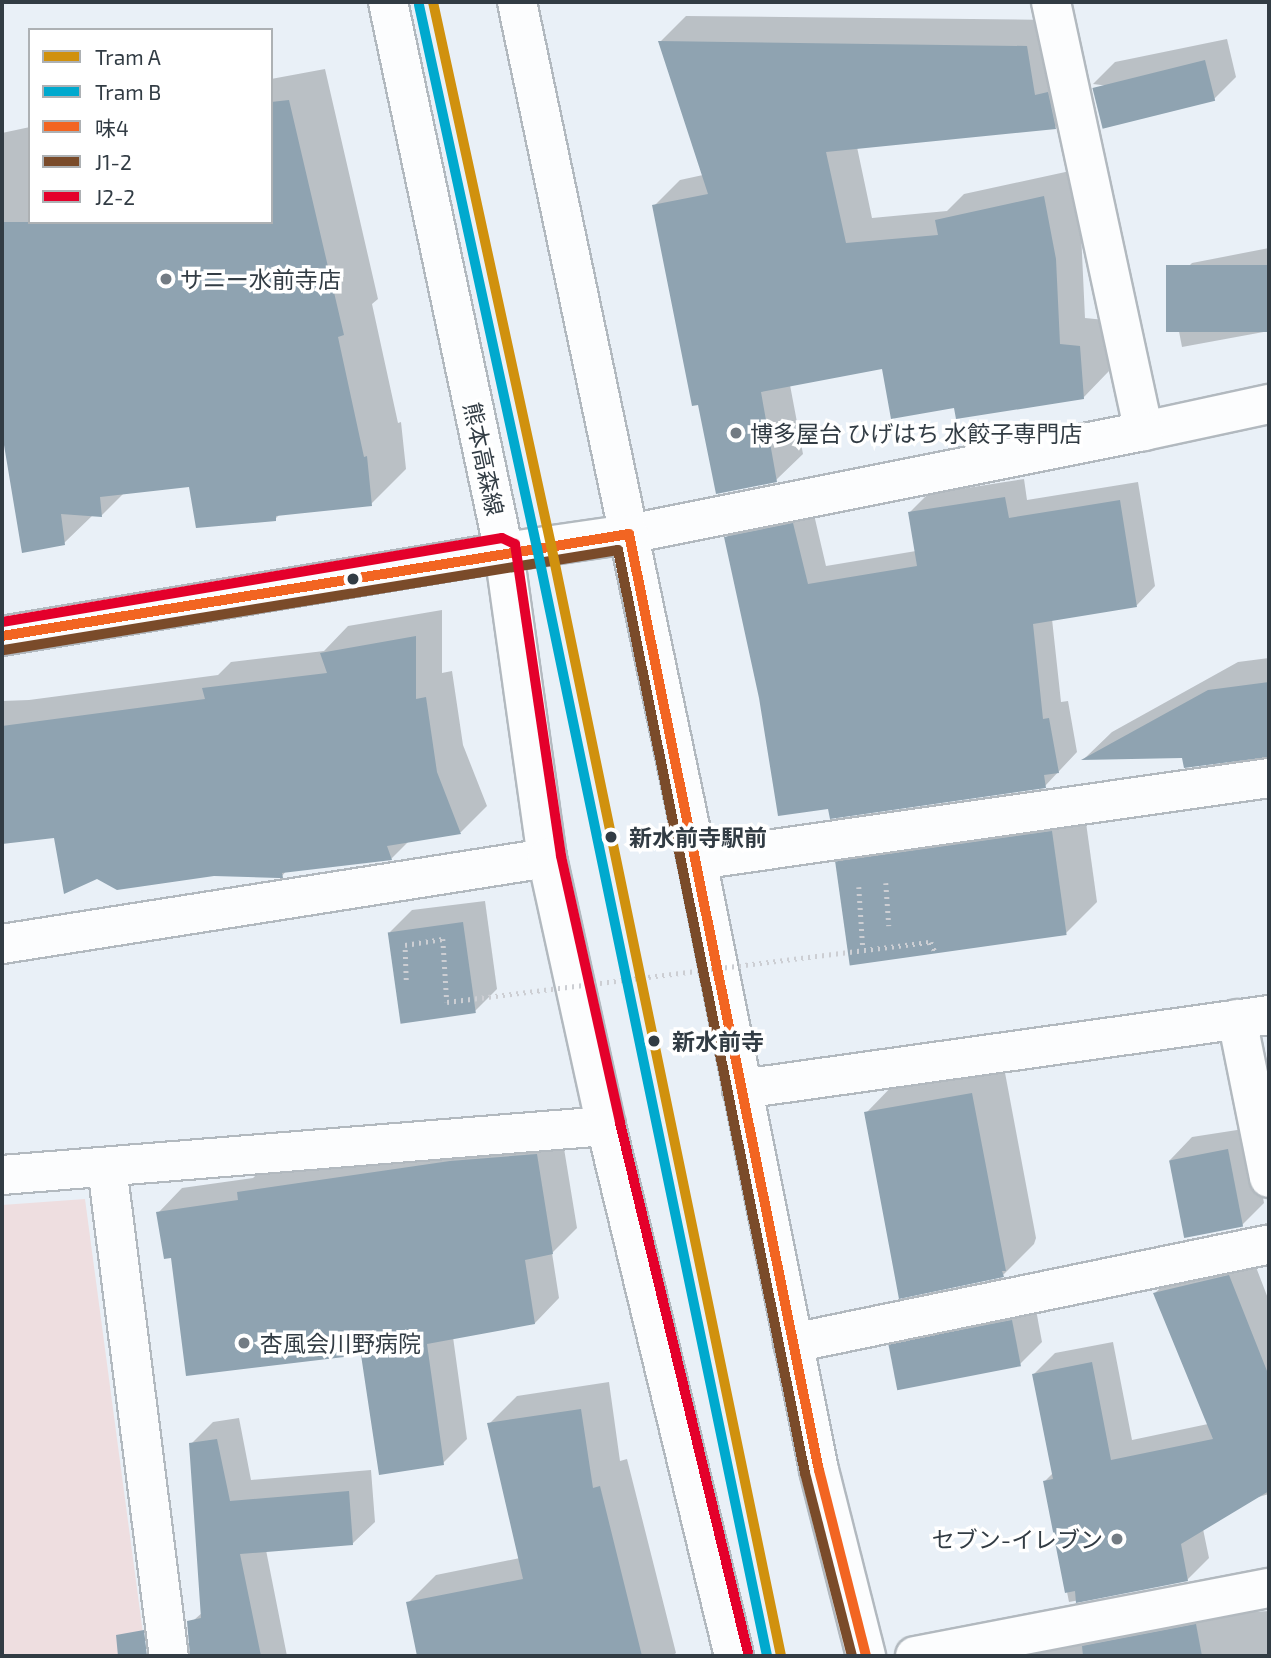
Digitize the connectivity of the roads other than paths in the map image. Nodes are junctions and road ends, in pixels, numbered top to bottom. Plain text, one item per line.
1 (388, 2) edge
2 (517, 2) edge
3 (1051, 2) edge
4 (1269, 404) edge
5 (1144, 431) junction
6 (629, 534) junction
7 (504, 552) junction
8 (2, 636) edge
9 (1269, 778) edge
10 (547, 858) junction
11 (697, 860) junction
12 (2, 944) edge
13 (1253, 1017) edge
14 (742, 1088) junction
15 (606, 1126) junction
16 (107, 1167) junction
17 (2, 1175) edge
18 (1269, 1178) edge
19 (1269, 1244) edge
20 (793, 1343) junction
21 (1269, 1588) edge
22 (169, 1656) edge
23 (734, 1656) edge
24 (866, 1656) edge
25 (915, 1656) edge

1 - 7 street, 熊本高森線
2 - 6 street
3 - 5 street
4 - 5 street
5 - 6 street
6 - 7 street
6 - 11 street
7 - 8 street
7 - 10 street, 熊本高森線
9 - 11 street
10 - 12 street
10 - 15 street, 熊本高森線
11 - 14 street
13 - 14 street
13 - 18 street
14 - 20 street
15 - 16 street
15 - 23 street, 熊本高森線
16 - 17 street
16 - 22 street
19 - 20 street
20 - 24 street
21 - 25 street

